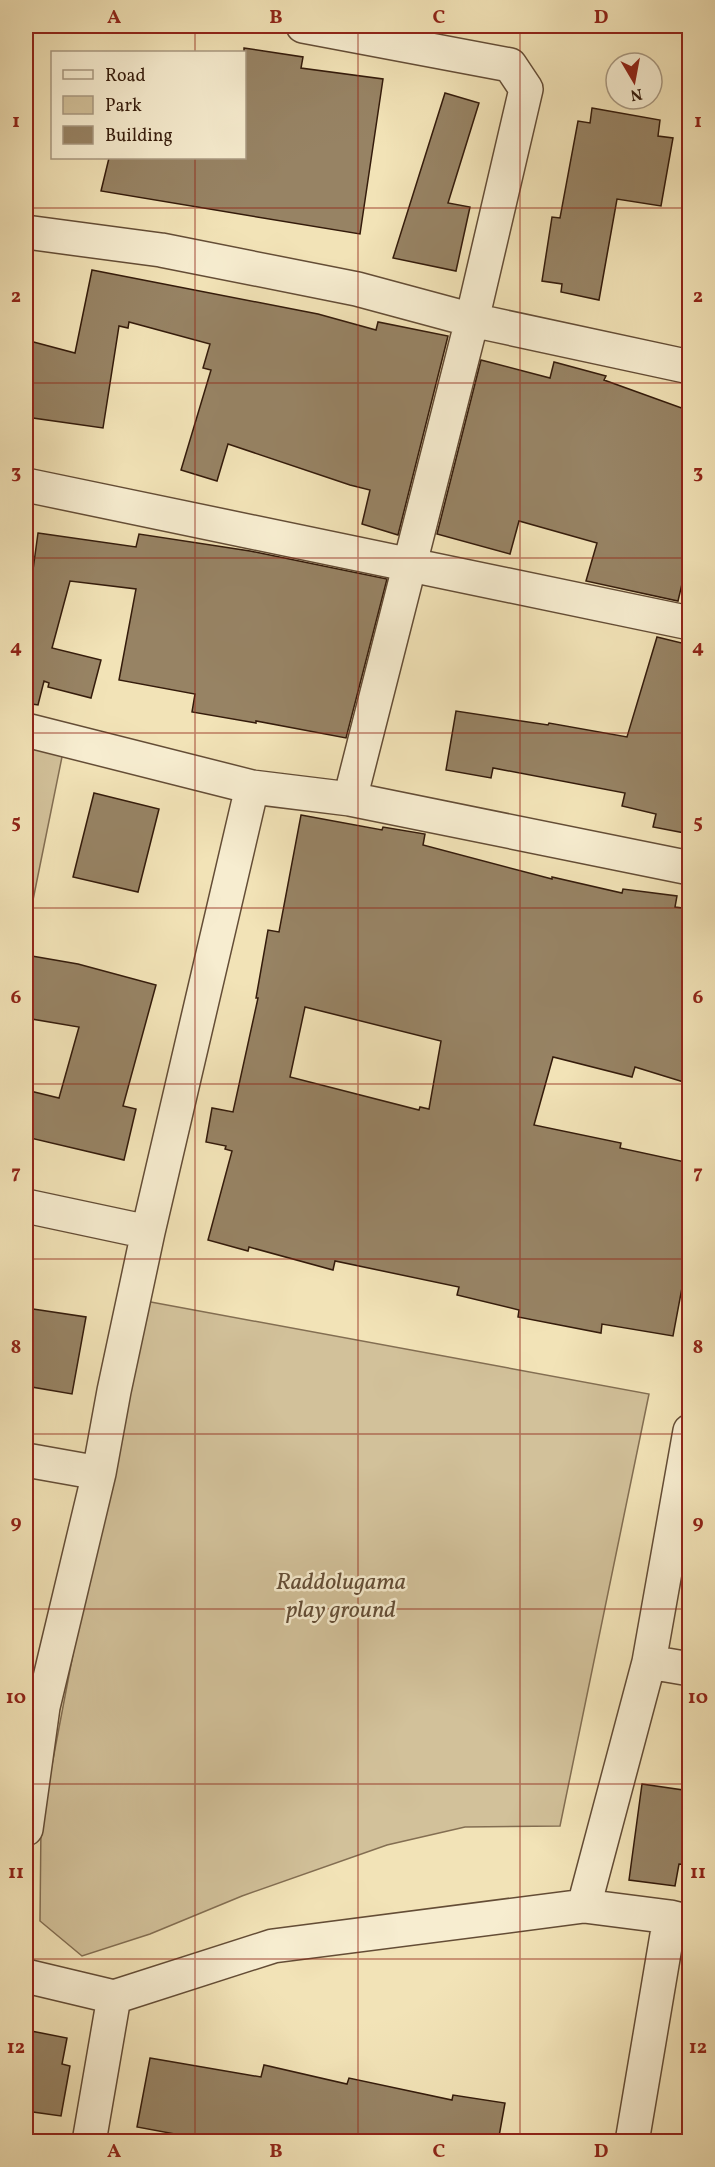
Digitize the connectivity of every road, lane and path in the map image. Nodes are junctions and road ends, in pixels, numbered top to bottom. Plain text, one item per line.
1 (303, 26) edge
2 (26, 232) edge
3 (472, 320) junction
4 (690, 367) edge
5 (26, 485) edge
6 (411, 565) junction
7 (690, 623) edge
8 (26, 730) edge
9 (252, 787) junction
10 (351, 799) junction
11 (690, 868) edge
12 (26, 1206) edge
13 (148, 1232) junction
14 (690, 1431) edge
15 (26, 1460) edge
16 (99, 1473) junction
17 (649, 1662) junction
18 (690, 1670) edge
19 (34, 1706) edge
20 (26, 1829) edge
21 (584, 1906) junction
22 (680, 1919) edge
23 (26, 1976) edge
24 (114, 1996) junction
25 (89, 2142) edge
26 (632, 2142) edge

1 - 3 street
2 - 3 street
3 - 4 street
3 - 6 street
5 - 6 street
6 - 7 street
6 - 10 street
8 - 9 street
9 - 10 street
9 - 13 street
10 - 11 street
12 - 13 street
13 - 16 street
14 - 17 street
15 - 16 street
16 - 19 street
17 - 18 street
17 - 21 street
19 - 20 street
21 - 22 street
21 - 24 street
22 - 26 street
23 - 24 street
24 - 25 street

